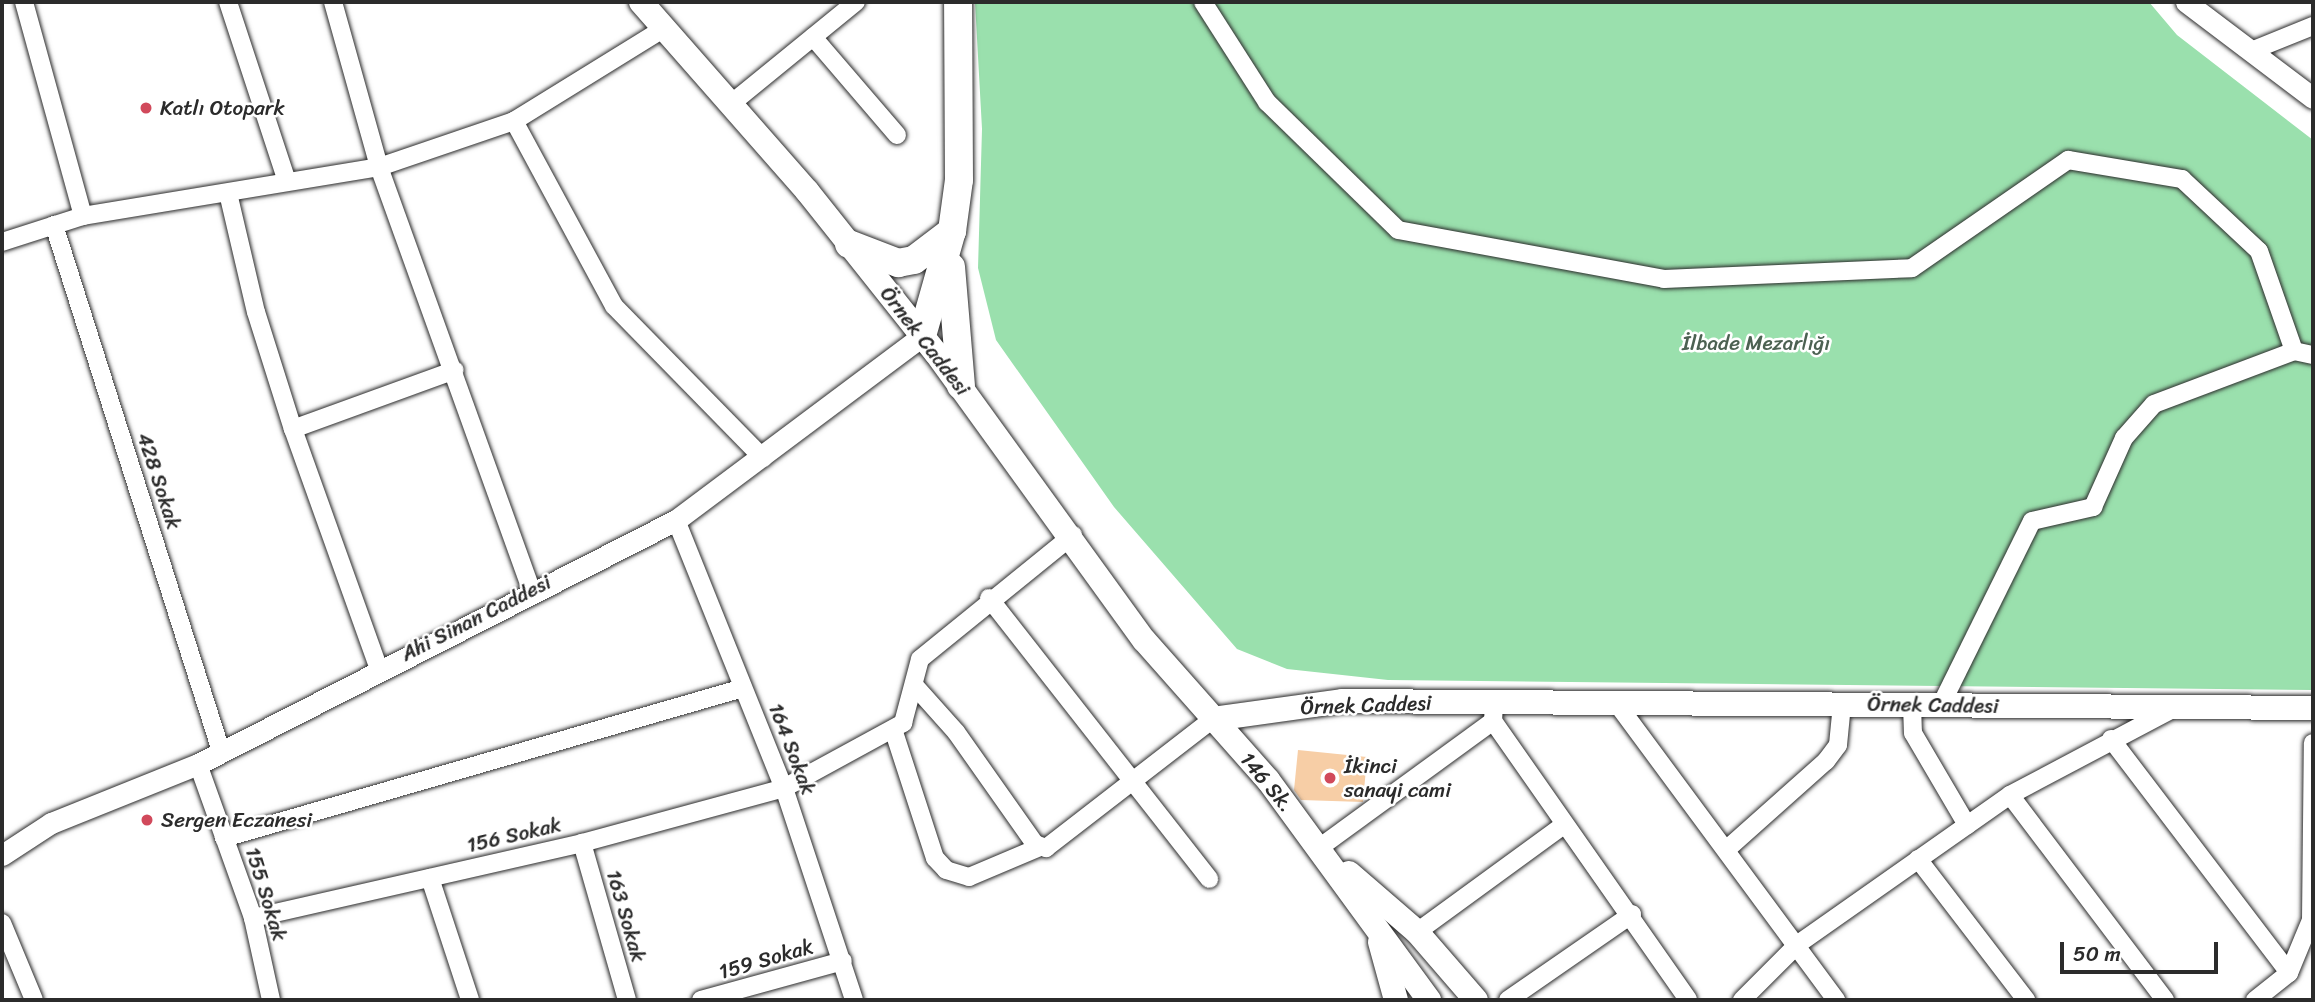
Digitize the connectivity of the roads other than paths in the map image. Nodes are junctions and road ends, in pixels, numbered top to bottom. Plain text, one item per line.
1 (24, 2) edge
2 (228, 2) edge
3 (333, 2) edge
4 (641, 2) edge
5 (856, 2) edge
6 (958, 2) edge
7 (1203, 2) edge
8 (2186, 2) edge
9 (2313, 26) edge
10 (666, 27) junction
11 (813, 37) junction
12 (2251, 51) junction
13 (2313, 98) edge
14 (732, 103) junction
15 (514, 121) junction
16 (897, 135) dead end
17 (379, 167) junction
18 (287, 181) junction
19 (228, 193) junction
20 (83, 216) junction
21 (54, 225) junction
22 (952, 230) junction
23 (2, 242) edge
24 (849, 244) junction
25 (922, 336) junction
26 (2294, 351) junction
27 (2313, 355) edge
28 (455, 370) junction
29 (961, 386) junction
30 (293, 429) junction
31 (763, 458) junction
32 (676, 520) junction
33 (1073, 535) junction
34 (531, 590) junction
35 (989, 598) junction
36 (378, 667) junction
37 (914, 685) junction
38 (743, 688) junction
39 (1615, 701) junction
40 (1842, 704) junction
41 (1912, 705) junction
42 (1941, 705) junction
43 (2177, 707) junction
44 (2313, 708) edge
45 (1494, 712) junction
46 (1213, 719) junction
47 (893, 729) junction
48 (2111, 740) junction
49 (2313, 743) edge
50 (221, 751) junction
51 (198, 764) junction
52 (1136, 781) junction
53 (784, 788) junction
54 (2010, 794) junction
55 (1564, 825) junction
56 (1967, 825) junction
57 (224, 838) junction
58 (582, 843) junction
59 (1048, 846) junction
60 (1319, 848) junction
61 (1726, 850) junction
62 (2, 855) edge
63 (1918, 859) junction
64 (430, 878) junction
65 (1209, 879) dead end
66 (1632, 914) junction
67 (253, 918) junction
68 (2, 923) edge
69 (1377, 927) junction
70 (1417, 932) junction
71 (1798, 944) junction
72 (843, 961) junction
73 (2288, 972) junction
74 (34, 1000) edge
75 (271, 1000) edge
76 (470, 1000) edge
77 (627, 1000) edge
78 (701, 1000) edge
79 (853, 1000) edge
80 (1396, 1000) edge
81 (1429, 1000) edge
82 (1476, 1000) edge
83 (1508, 1000) edge
84 (1688, 1000) edge
85 (1742, 1000) edge
86 (1836, 1000) edge
87 (2026, 1000) edge
88 (2165, 1000) edge
89 (2255, 1000) edge

1 - 20 street
2 - 18 street
3 - 17 street
4 - 10 main road, Örnek Caddesi
5 - 11 street
6 - 22 main road
7 - 26 street
8 - 12 street
9 - 12 street
10 - 14 main road, Örnek Caddesi
10 - 15 street
11 - 14 street
11 - 16 street
12 - 13 street
14 - 24 main road, Örnek Caddesi
15 - 17 street
15 - 31 street
17 - 18 street
17 - 28 street
18 - 19 street
19 - 20 street
19 - 30 street
20 - 21 street
21 - 23 street
21 - 50 street, 428 Sokak
22 - 24 main road
22 - 25 main road
22 - 29 main road
24 - 25 main road, Örnek Caddesi
25 - 29 main road, Örnek Caddesi
25 - 31 street, Ahi Sinan Caddesi
26 - 27 street
26 - 42 street
28 - 30 street
28 - 34 street
29 - 33 main road, Örnek Caddesi
30 - 36 street
31 - 32 street, Ahi Sinan Caddesi
32 - 34 street, Ahi Sinan Caddesi
32 - 38 street, 164 Sokak
33 - 35 street
33 - 46 main road, Örnek Caddesi
34 - 36 street, Ahi Sinan Caddesi
35 - 37 street
35 - 52 street
36 - 50 street, Ahi Sinan Caddesi
37 - 47 street
37 - 59 street
38 - 53 street, 164 Sokak
38 - 57 street
39 - 40 main road, Örnek Caddesi
39 - 45 main road, Örnek Caddesi
39 - 61 street
40 - 41 main road, Örnek Caddesi
40 - 61 street
41 - 42 main road, Örnek Caddesi
41 - 56 street
42 - 43 main road, Örnek Caddesi
43 - 44 main road, Örnek Caddesi
43 - 48 street
45 - 46 main road, Örnek Caddesi
45 - 55 street
45 - 60 street
46 - 52 street
46 - 60 main road, 146 Sk.
47 - 53 street, 156 Sokak
47 - 59 street
48 - 54 street
48 - 73 street
49 - 73 street
50 - 51 street, Ahi Sinan Caddesi
51 - 57 street, 155 Sokak
51 - 62 street, Ahi Sinan Caddesi
52 - 59 street
52 - 65 street
53 - 58 street, 156 Sokak
53 - 72 street, 164 Sokak
54 - 56 street
54 - 88 street
55 - 66 street
55 - 70 street
56 - 63 street
57 - 67 street, 155 Sokak
58 - 64 street, 156 Sokak
58 - 77 street, 163 Sokak
60 - 69 main road
60 - 70 main road
61 - 71 street
63 - 71 street
63 - 87 street
64 - 67 street, 156 Sokak
64 - 76 street
66 - 83 street
66 - 84 street
67 - 75 street, 155 Sokak
68 - 74 street
69 - 80 main road
69 - 81 main road
70 - 82 main road
71 - 85 street
71 - 86 street
72 - 78 street, 159 Sokak
72 - 79 street, 164 Sokak
73 - 89 street

